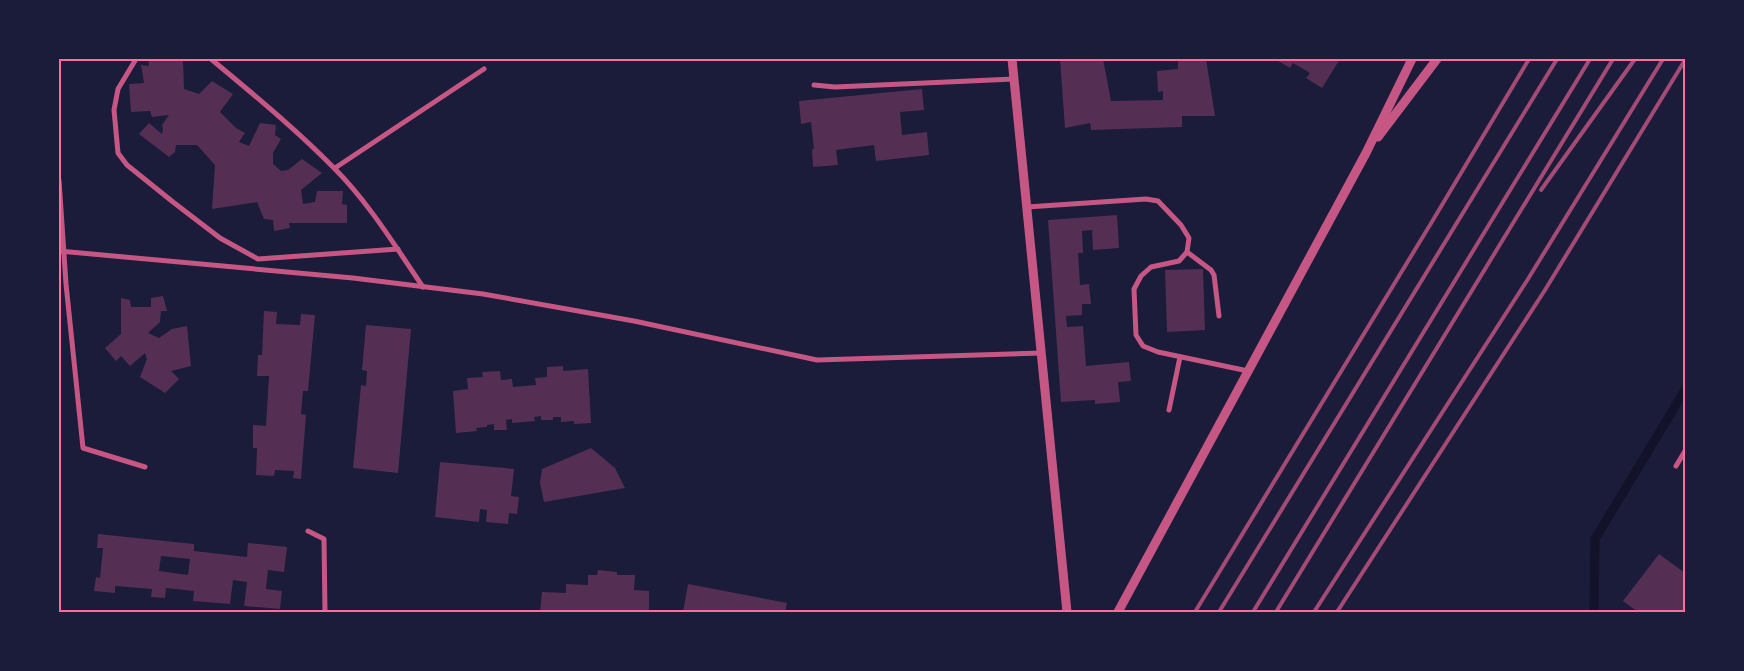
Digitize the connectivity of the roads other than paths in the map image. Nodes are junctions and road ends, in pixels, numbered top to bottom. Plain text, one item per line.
1 (136, 59) edge
2 (211, 59) edge
3 (1012, 59) edge
4 (1412, 59) edge
5 (1437, 59) edge
6 (484, 69) dead end
7 (1014, 80) junction
8 (814, 85) dead end
9 (1366, 153) junction
10 (335, 168) junction
11 (59, 180) edge
12 (1027, 207) junction
13 (398, 249) junction
14 (61, 251) edge
15 (1187, 252) junction
16 (423, 286) junction
17 (1219, 316) dead end
18 (1042, 354) junction
19 (1180, 357) junction
20 (1248, 371) junction
21 (1169, 410) dead end
22 (1685, 451) edge
23 (1676, 466) dead end
24 (145, 467) dead end
25 (308, 531) dead end
26 (326, 612) edge
27 (1068, 612) edge
28 (1118, 612) edge

1 - 13 street
2 - 10 street
3 - 7 street
4 - 9 street
5 - 9 street
6 - 10 street
7 - 8 street
7 - 12 street
9 - 20 street
10 - 13 street
11 - 14 street
12 - 15 street
12 - 18 street
13 - 16 street
14 - 16 street
14 - 24 street
15 - 17 street
15 - 19 street
16 - 18 street
18 - 27 street
19 - 20 street
19 - 21 street
20 - 28 street
22 - 23 street
25 - 26 street

